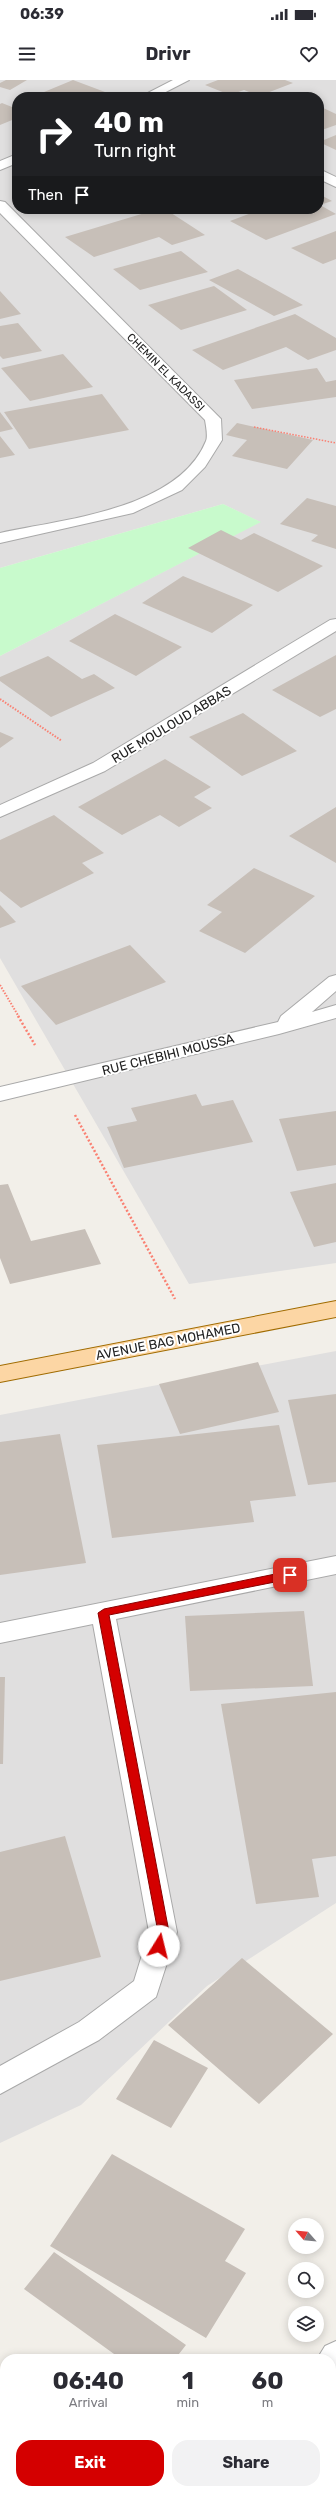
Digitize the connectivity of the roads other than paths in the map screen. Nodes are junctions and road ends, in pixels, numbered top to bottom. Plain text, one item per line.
1 (183, 80) edge
2 (168, 87) junction
3 (157, 92) edge
4 (177, 92) edge
5 (12, 160) edge
6 (0, 166) edge
7 (324, 176) edge
8 (336, 183) edge
9 (0, 205) edge
10 (0, 538) edge
11 (336, 624) edge
12 (0, 812) edge
13 (336, 981) edge
14 (336, 1011) edge
15 (279, 1028) junction
16 (0, 1094) edge
17 (336, 1309) edge
18 (0, 1374) edge
19 (336, 1565) edge
20 (104, 1613) junction
21 (0, 1633) edge
22 (0, 2081) edge

1 - 2 street
2 - 3 street
2 - 4 street
5 - 6 street
7 - 8 street
9 - 10 street, CHEMIN EL KADASSI
11 - 12 street, RUE MOULOUD ABBAS
13 - 15 street
14 - 15 street, RUE CHEBIHI MOUSSA
15 - 16 street, RUE CHEBIHI MOUSSA
17 - 18 main road, AVENUE BAG MOHAMED
19 - 20 street
20 - 21 street
20 - 22 street

